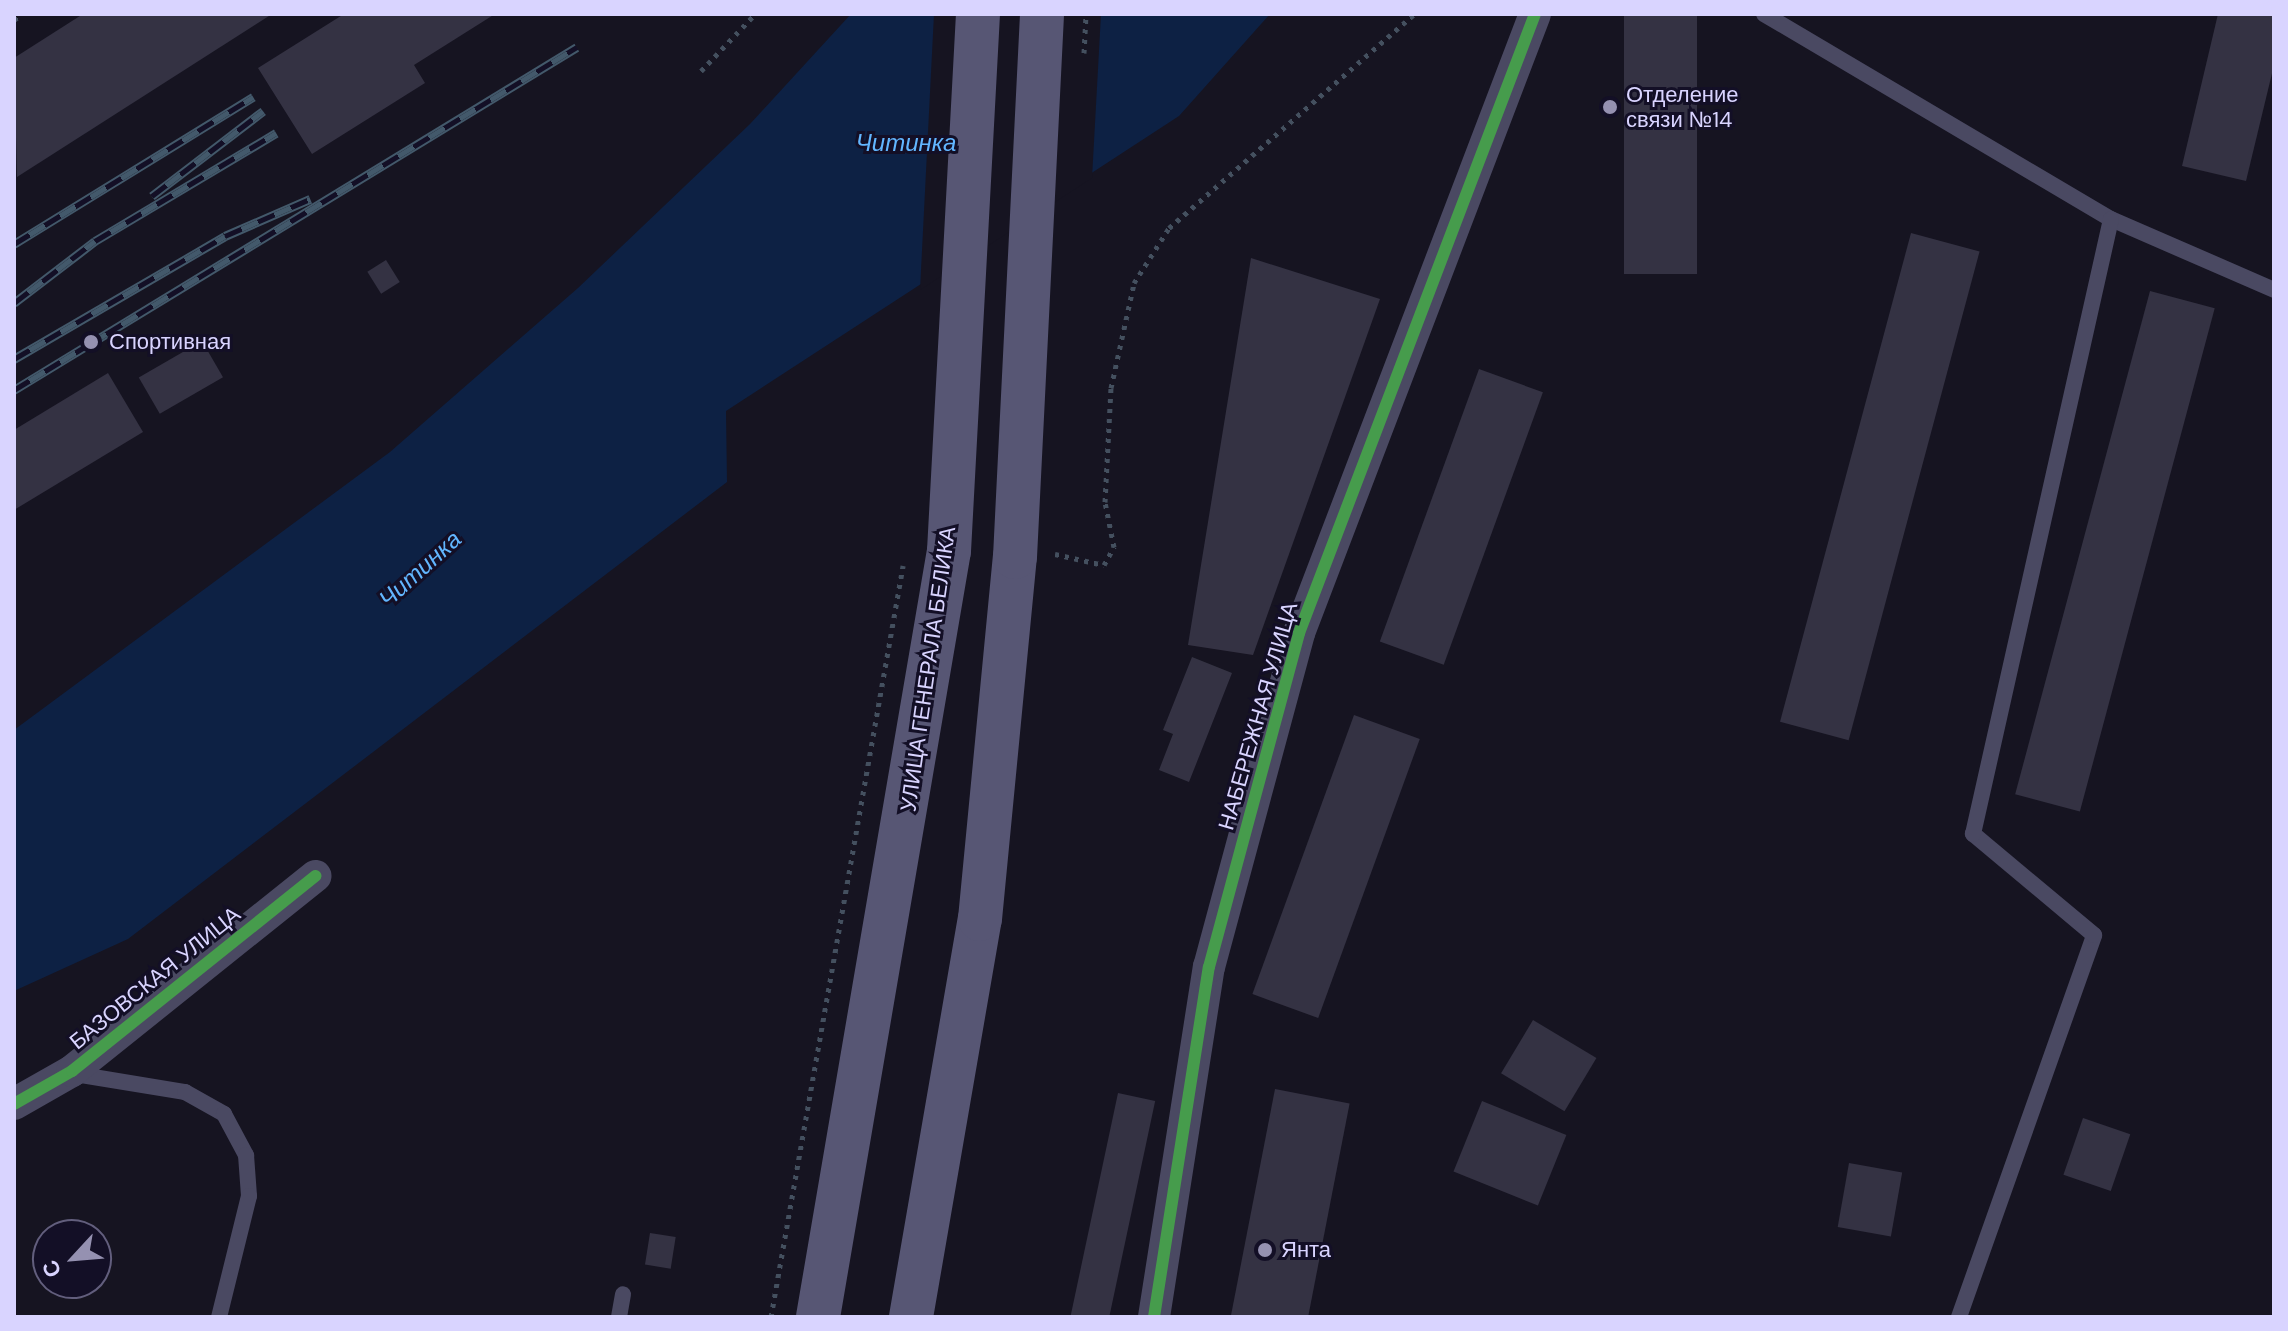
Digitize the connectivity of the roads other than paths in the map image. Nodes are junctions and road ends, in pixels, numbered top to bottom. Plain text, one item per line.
1 (978, 14) edge
2 (1042, 14) edge
3 (1535, 14) edge
4 (1764, 14) edge
5 (2111, 219) junction
6 (2274, 290) edge
7 (315, 876) dead end
8 (69, 1072) junction
9 (14, 1104) edge
10 (623, 1294) dead end
11 (219, 1317) edge
12 (619, 1317) edge
13 (818, 1317) edge
14 (911, 1317) edge
15 (1154, 1317) edge
16 (1959, 1317) edge

1 - 13 main road, УЛИЦА ГЕНЕРАЛА БЕЛИКА
2 - 14 main road
3 - 15 street, НАБЕРЕЖНАЯ УЛИЦА
4 - 5 lane
5 - 6 lane
5 - 16 lane
7 - 8 street, БАЗОВСКАЯ УЛИЦА
8 - 9 street, БАЗОВСКАЯ УЛИЦА
8 - 11 lane
10 - 12 lane

